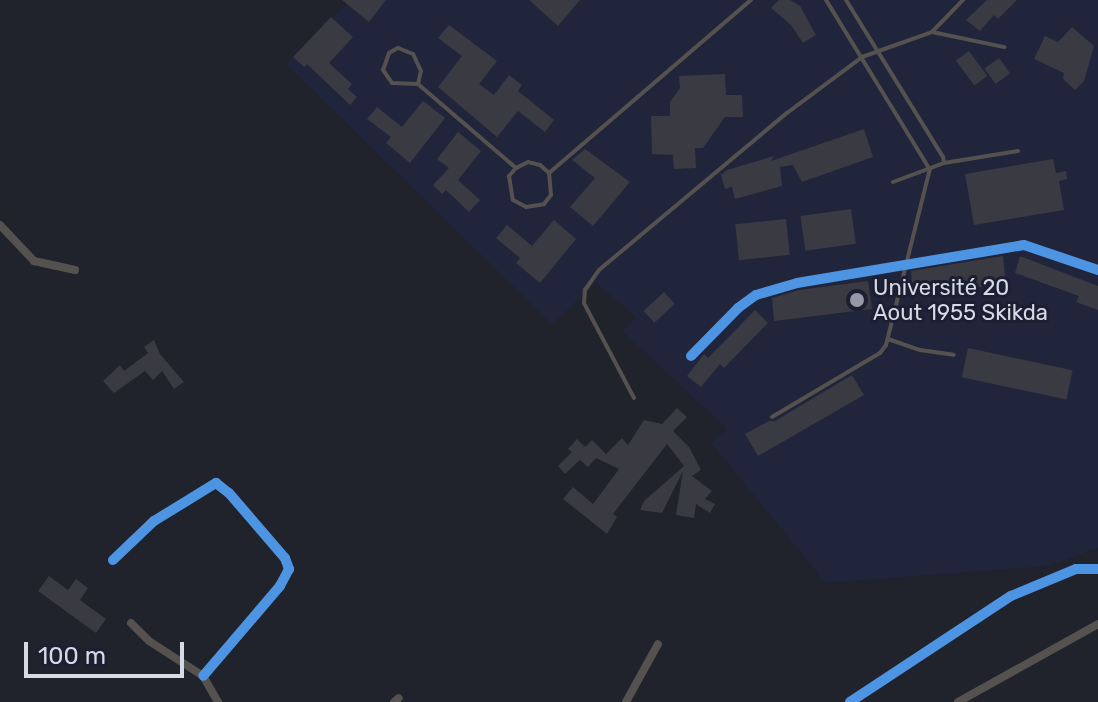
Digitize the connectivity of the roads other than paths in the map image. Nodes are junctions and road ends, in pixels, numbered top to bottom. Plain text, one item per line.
1 (751, 0) edge
2 (826, 0) edge
3 (846, 0) edge
4 (963, 0) edge
5 (932, 32) junction
6 (1004, 47) dead end
7 (880, 50) junction
8 (862, 57) junction
9 (418, 84) junction
10 (1018, 151) dead end
11 (944, 163) junction
12 (516, 168) junction
13 (930, 169) junction
14 (549, 173) junction
15 (893, 182) dead end
16 (0, 225) edge
17 (906, 265) junction
18 (75, 270) dead end
19 (1098, 270) edge
20 (888, 339) junction
21 (954, 355) dead end
22 (691, 356) dead end
23 (634, 398) dead end
24 (772, 417) dead end
25 (113, 560) dead end
26 (1098, 569) edge
27 (131, 623) dead end
28 (1098, 624) edge
29 (658, 644) dead end
30 (203, 676) junction
31 (218, 702) edge
32 (626, 702) edge
33 (850, 702) edge
34 (958, 702) edge

1 - 14 lane
2 - 8 lane
3 - 7 lane
4 - 5 lane
5 - 6 lane
5 - 7 lane
7 - 8 lane
7 - 11 lane
8 - 13 lane
8 - 23 lane
9 - 9 lane
9 - 12 lane
10 - 11 lane
11 - 13 lane
12 - 14 lane
12 - 14 lane
13 - 15 lane
13 - 17 lane
16 - 18 street
17 - 19 street
17 - 20 lane
17 - 22 street
20 - 21 lane
20 - 24 lane
25 - 30 street
26 - 33 street
27 - 30 street
28 - 34 street
29 - 32 street
30 - 31 street

